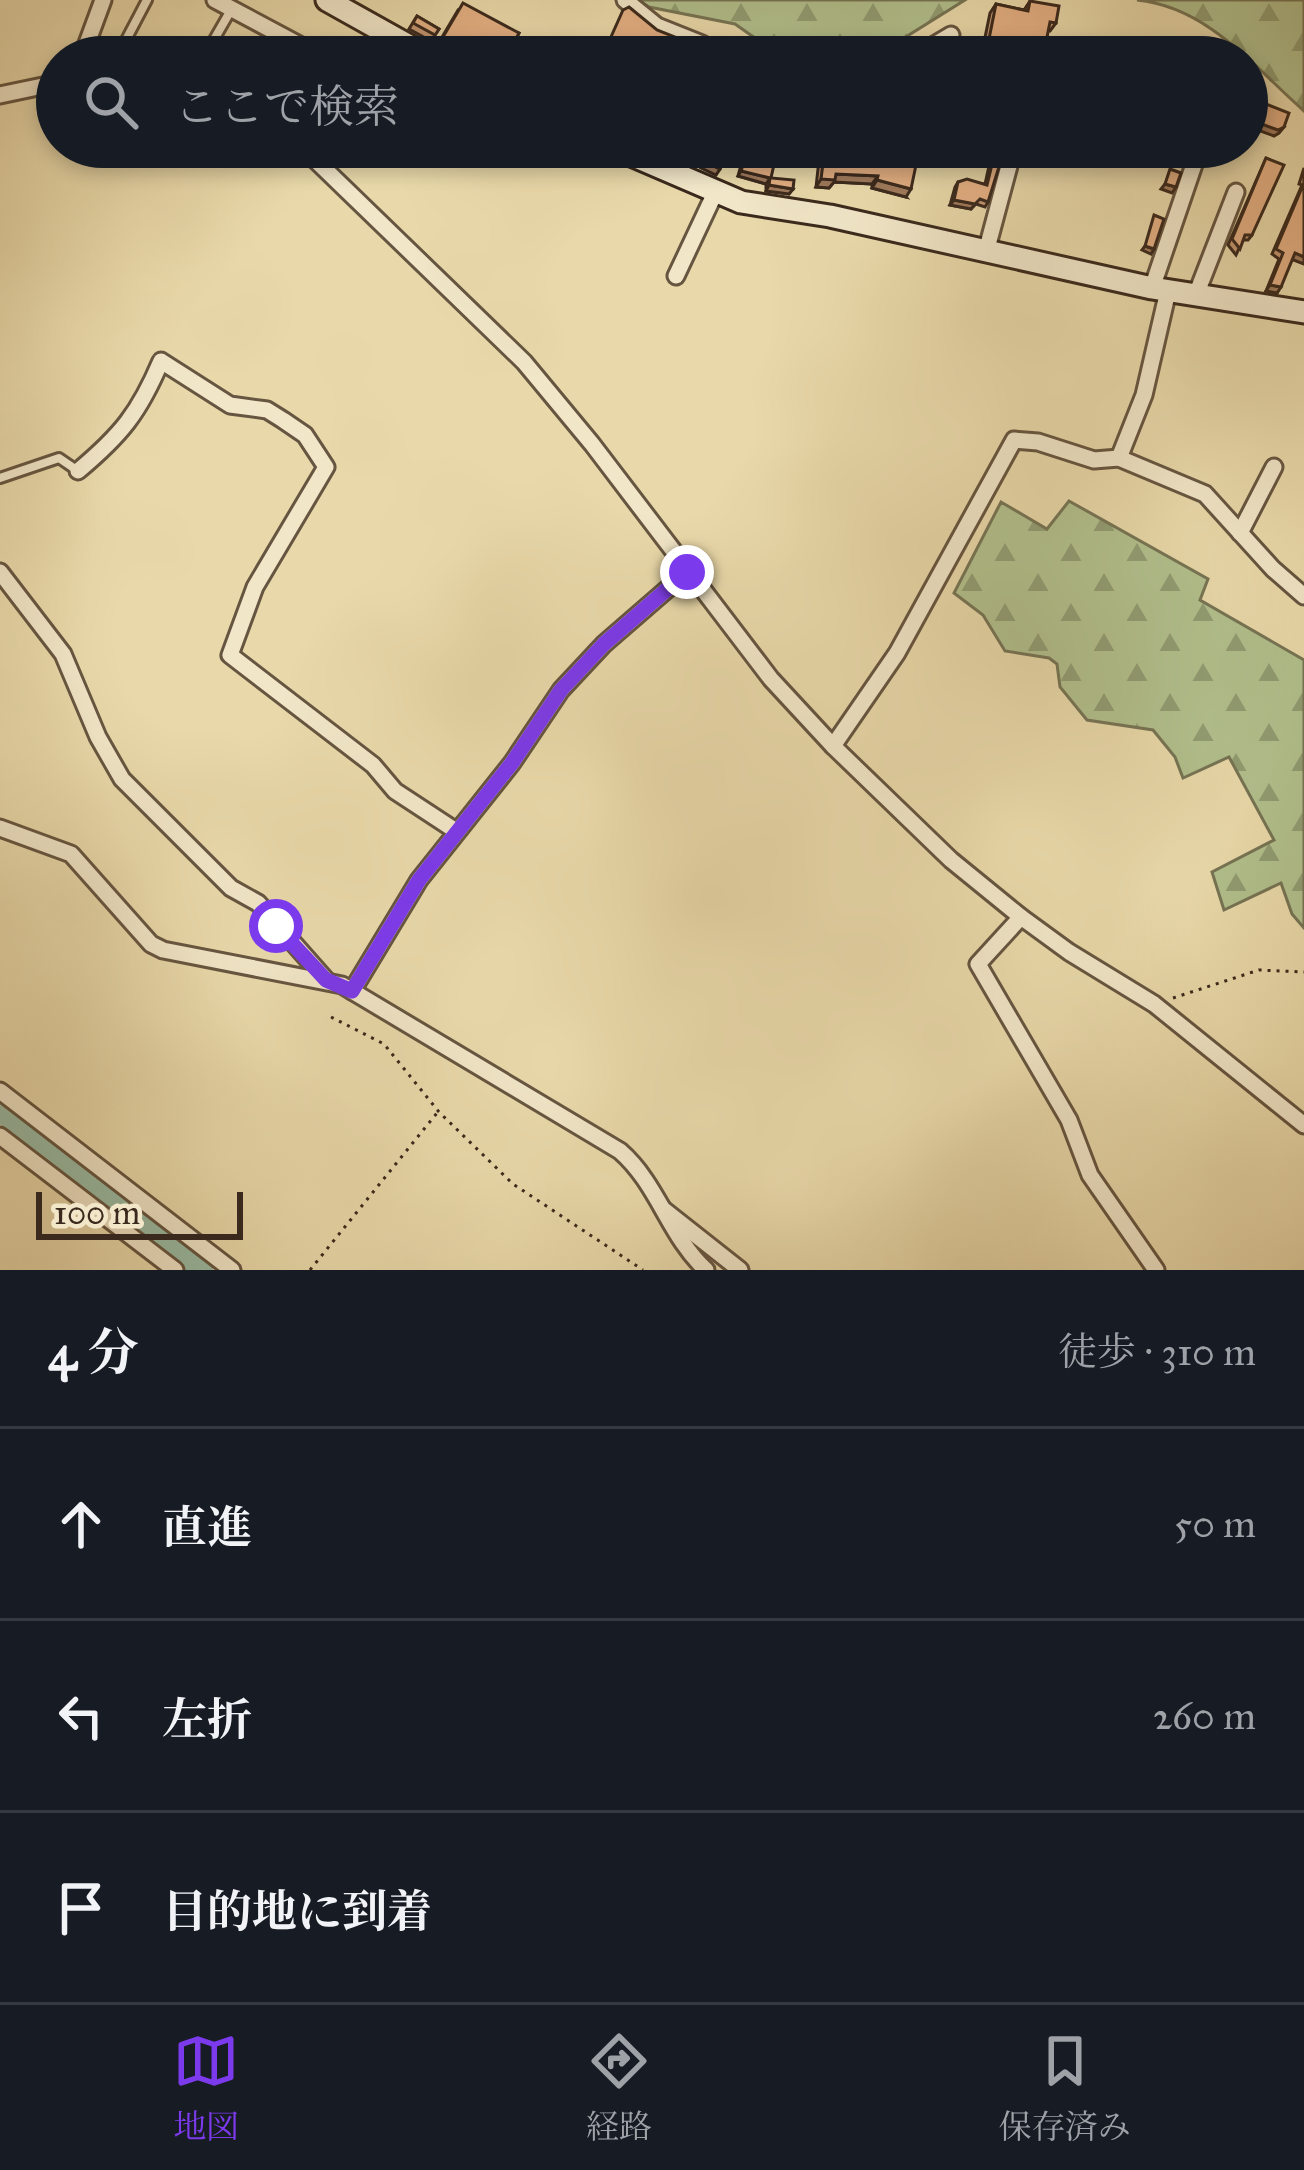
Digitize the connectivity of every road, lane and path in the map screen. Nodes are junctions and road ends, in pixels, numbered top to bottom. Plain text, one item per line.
1 (103, 0) edge
2 (147, 0) edge
3 (215, 0) edge
4 (327, 0) edge
5 (625, 0) edge
6 (232, 9) junction
7 (90, 36) edge
8 (128, 36) edge
9 (216, 36) edge
10 (274, 36) edge
11 (391, 36) edge
12 (682, 36) edge
13 (36, 87) edge
14 (0, 95) edge
15 (324, 168) edge
16 (660, 168) edge
17 (1008, 168) edge
18 (1194, 168) edge
19 (1236, 192) dead end
20 (715, 193) junction
21 (986, 252) junction
22 (676, 276) dead end
23 (1160, 290) junction
24 (1196, 295) junction
25 (1304, 312) edge
26 (1119, 458) junction
27 (1274, 467) dead end
28 (78, 471) joint
29 (0, 478) edge
30 (1240, 533) junction
31 (0, 572) edge
32 (687, 572) junction
33 (1304, 596) edge
34 (833, 746) junction
35 (0, 828) edge
36 (455, 831) junction
37 (1021, 917) junction
38 (1304, 972) edge
39 (326, 980) junction
40 (352, 991) junction
41 (1154, 1004) junction
42 (331, 1017) dead end
43 (0, 1091) edge
44 (439, 1112) junction
45 (1304, 1125) edge
46 (0, 1136) edge
47 (662, 1208) junction
48 (176, 1270) edge
49 (232, 1270) edge
50 (310, 1270) edge
51 (643, 1270) edge
52 (706, 1270) edge
53 (740, 1270) edge
54 (1156, 1270) edge

1 - 7 street
2 - 8 lane
3 - 6 street
4 - 11 main road
5 - 12 street
6 - 9 lane
6 - 10 street
13 - 14 street
15 - 32 street
16 - 20 main road
17 - 21 street
18 - 23 street
19 - 24 street
20 - 21 main road
20 - 22 street
21 - 23 main road
23 - 24 main road
23 - 26 street
24 - 25 main road
26 - 30 street
26 - 34 street
27 - 30 street
28 - 29 lane
28 - 36 street
30 - 33 street
31 - 39 street
32 - 34 street
32 - 36 street
34 - 37 street
35 - 39 street
36 - 40 street
37 - 41 street
37 - 54 street
38 - 41 path
39 - 40 street
40 - 47 street
41 - 45 street
42 - 44 path
43 - 49 street
44 - 50 path
44 - 51 path
46 - 48 street
47 - 52 street
47 - 53 street

